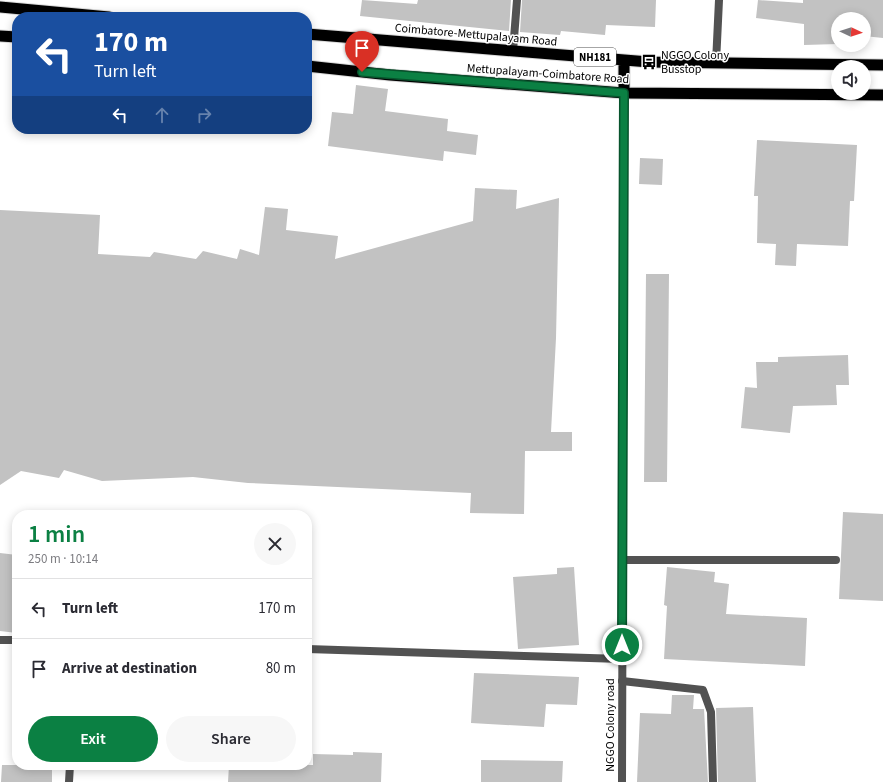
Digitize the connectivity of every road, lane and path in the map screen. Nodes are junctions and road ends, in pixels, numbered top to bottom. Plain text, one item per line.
1 (517, 0) edge
2 (719, 0) edge
3 (0, 7) edge
4 (54, 12) edge
5 (312, 34) edge
6 (0, 36) edge
7 (12, 37) edge
8 (513, 51) junction
9 (624, 60) junction
10 (716, 63) junction
11 (883, 65) edge
12 (312, 67) edge
13 (624, 93) junction
14 (883, 95) edge
15 (623, 560) junction
16 (836, 560) dead end
17 (0, 640) edge
18 (12, 640) edge
19 (312, 649) edge
20 (622, 659) junction
21 (622, 681) junction
22 (70, 770) edge
23 (69, 782) edge
24 (622, 782) edge
25 (713, 782) edge

1 - 8 street
2 - 10 street
3 - 4 highway
5 - 8 highway, Coimbatore-Mettupalayam Road / NH181
6 - 7 highway
8 - 9 highway, Coimbatore-Mettupalayam Road / NH181
9 - 10 highway, Coimbatore-Mettupalayam Road / NH181
9 - 13 highway
10 - 11 highway, Coimbatore-Mettupalayam Road / NH181
12 - 13 highway, Mettupalayam-Coimbatore Road
13 - 14 highway, Mettupalayam-Coimbatore Road
13 - 15 street, NGGO Colony road
15 - 16 street
15 - 20 street, NGGO Colony road
17 - 18 street
19 - 20 street
20 - 21 street, NGGO Colony road
21 - 24 street, NGGO Colony road
21 - 25 street
22 - 23 street

